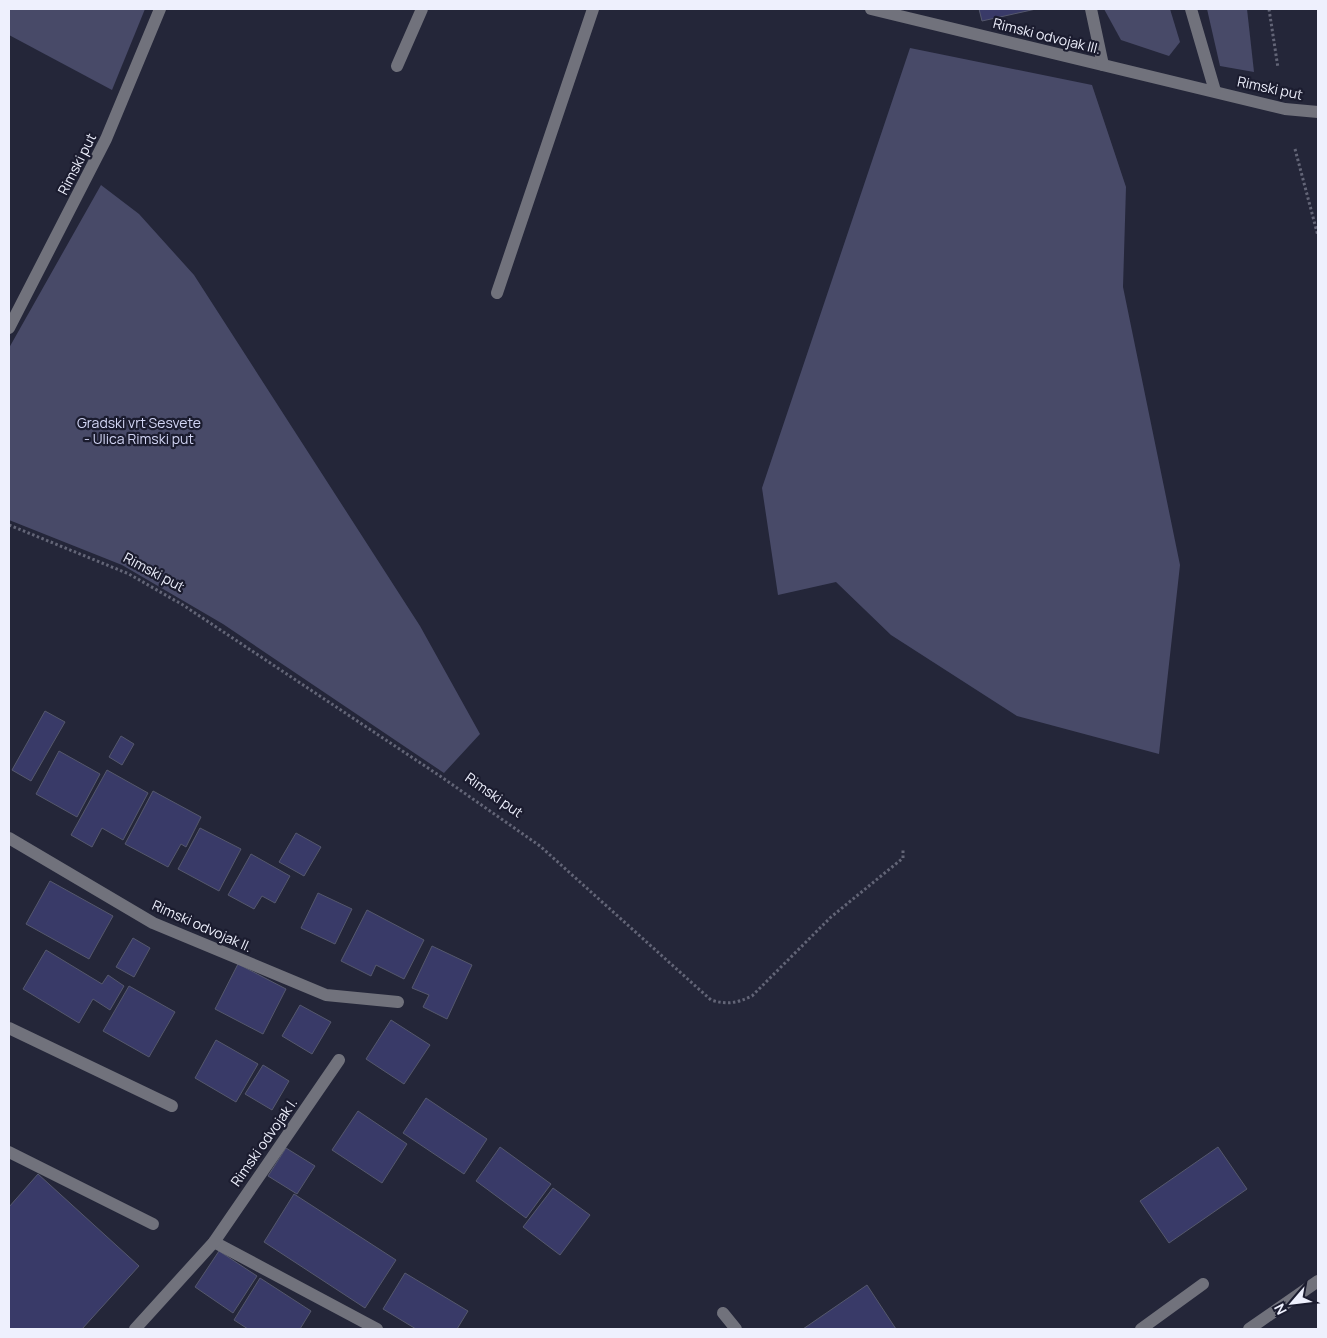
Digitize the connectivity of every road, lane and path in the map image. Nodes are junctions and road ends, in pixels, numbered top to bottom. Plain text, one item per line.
1 (160, 9) edge
2 (422, 9) edge
3 (593, 9) edge
4 (871, 9) edge
5 (1091, 9) edge
6 (1191, 9) edge
7 (1269, 9) edge
8 (1103, 65) junction
9 (397, 66) dead end
10 (1278, 68) dead end
11 (1215, 91) junction
12 (1318, 112) edge
13 (1295, 149) dead end
14 (1318, 236) edge
15 (497, 293) dead end
16 (9, 328) edge
17 (9, 525) edge
18 (9, 838) edge
19 (903, 848) dead end
20 (398, 1002) dead end
21 (9, 1028) edge
22 (339, 1060) dead end
23 (172, 1106) dead end
24 (9, 1153) edge
25 (153, 1224) dead end
26 (214, 1242) junction
27 (1318, 1281) edge
28 (1203, 1284) dead end
29 (723, 1313) dead end
30 (135, 1329) edge
31 (377, 1329) edge
32 (736, 1329) edge
33 (1141, 1329) edge
34 (1249, 1329) edge

1 - 16 street, Rimski put
2 - 9 street
3 - 15 street
4 - 8 street, Rimski odvojak III.
5 - 8 street
6 - 11 street
7 - 10 path
8 - 11 street, Rimski odvojak III.
11 - 12 street, Rimski put
13 - 14 path
17 - 19 path, Rimski put
18 - 20 street, Rimski odvojak II.
21 - 23 street
22 - 26 street, Rimski odvojak I.
24 - 25 street
26 - 30 street, Rimski odvojak I.
26 - 31 street
27 - 34 street
28 - 33 street
29 - 32 street

